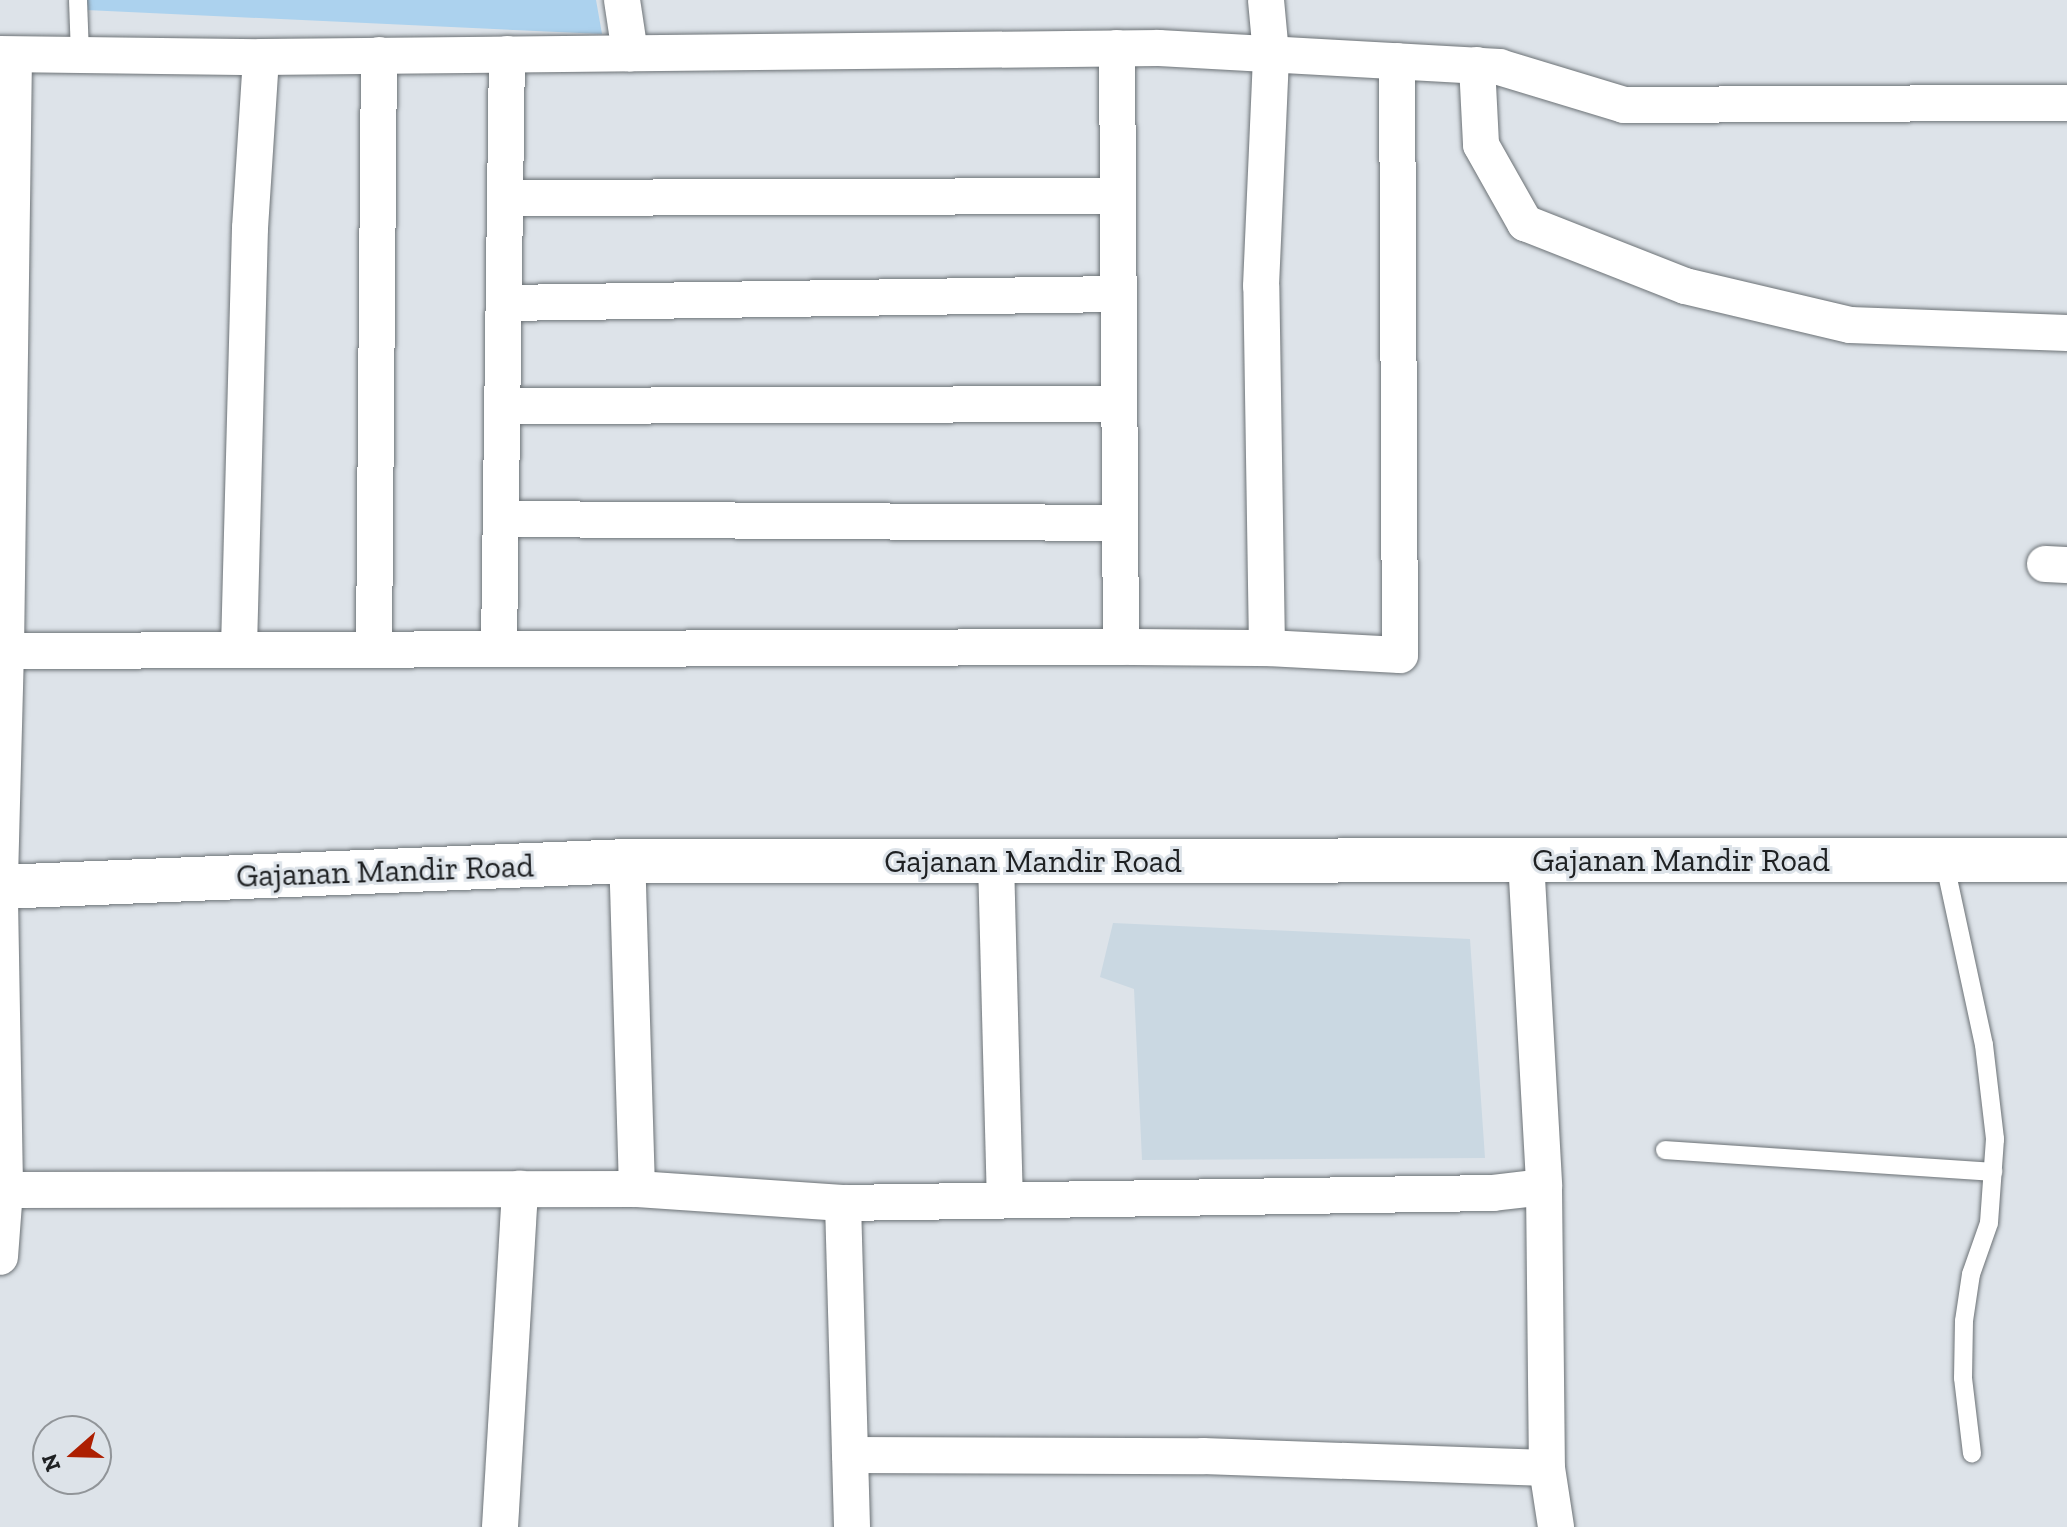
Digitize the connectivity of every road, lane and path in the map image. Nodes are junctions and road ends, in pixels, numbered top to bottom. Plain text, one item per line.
1 (78, 0) edge
2 (622, 0) edge
3 (1266, 0) edge
4 (1117, 48) junction
5 (630, 53) junction
6 (7, 54) edge
7 (507, 54) junction
8 (1271, 54) junction
9 (80, 55) junction
10 (379, 55) junction
11 (261, 57) junction
12 (1397, 61) junction
13 (1477, 65) junction
14 (2067, 103) edge
15 (1118, 196) junction
16 (505, 198) junction
17 (1118, 294) junction
18 (504, 303) junction
19 (2067, 333) edge
20 (1119, 404) junction
21 (503, 406) junction
22 (501, 519) junction
23 (1119, 523) junction
24 (499, 647) junction
25 (1121, 647) junction
26 (239, 648) junction
27 (374, 648) junction
28 (1267, 648) junction
29 (6, 651) junction
30 (1526, 860) junction
31 (1944, 860) junction
32 (2067, 860) edge
33 (627, 861) junction
34 (996, 861) junction
35 (0, 879) edge
36 (0, 887) edge
37 (0, 899) edge
38 (1665, 1150) dead end
39 (1993, 1172) junction
40 (1544, 1187) junction
41 (520, 1189) junction
42 (637, 1189) junction
43 (5, 1190) junction
44 (1005, 1200) junction
45 (843, 1203) junction
46 (0, 1257) edge
47 (1972, 1453) dead end
48 (850, 1455) junction
49 (1547, 1468) junction
50 (500, 1527) edge
51 (852, 1527) edge
52 (1556, 1527) edge

1 - 9 lane
2 - 5 street
3 - 8 street
4 - 5 street
4 - 8 street
4 - 15 street
5 - 7 street
6 - 9 street
6 - 29 street
7 - 10 street
7 - 16 street
8 - 12 street
8 - 28 street
9 - 11 street
10 - 11 street
10 - 27 street
11 - 26 street
12 - 13 street
12 - 28 street
13 - 14 street
13 - 19 street
15 - 16 street
15 - 17 street
16 - 18 street
17 - 18 street
17 - 20 street
18 - 21 street
20 - 21 street
20 - 23 street
21 - 22 street
22 - 23 street
22 - 24 street
23 - 25 street
24 - 25 street
24 - 27 street
25 - 28 street
26 - 27 street
26 - 29 street
29 - 35 street
30 - 31 street, Gajanan Mandir Road
30 - 34 street, Gajanan Mandir Road
30 - 40 street
31 - 32 street, Gajanan Mandir Road
31 - 39 lane
33 - 34 street, Gajanan Mandir Road
33 - 36 street, Gajanan Mandir Road
33 - 42 street
34 - 44 street
37 - 43 street
38 - 39 lane
39 - 47 lane
40 - 44 street
40 - 49 street
41 - 42 street
41 - 43 street
41 - 50 street
42 - 45 street
43 - 46 street
44 - 45 street
45 - 48 street
48 - 49 street
48 - 51 street
49 - 52 street

